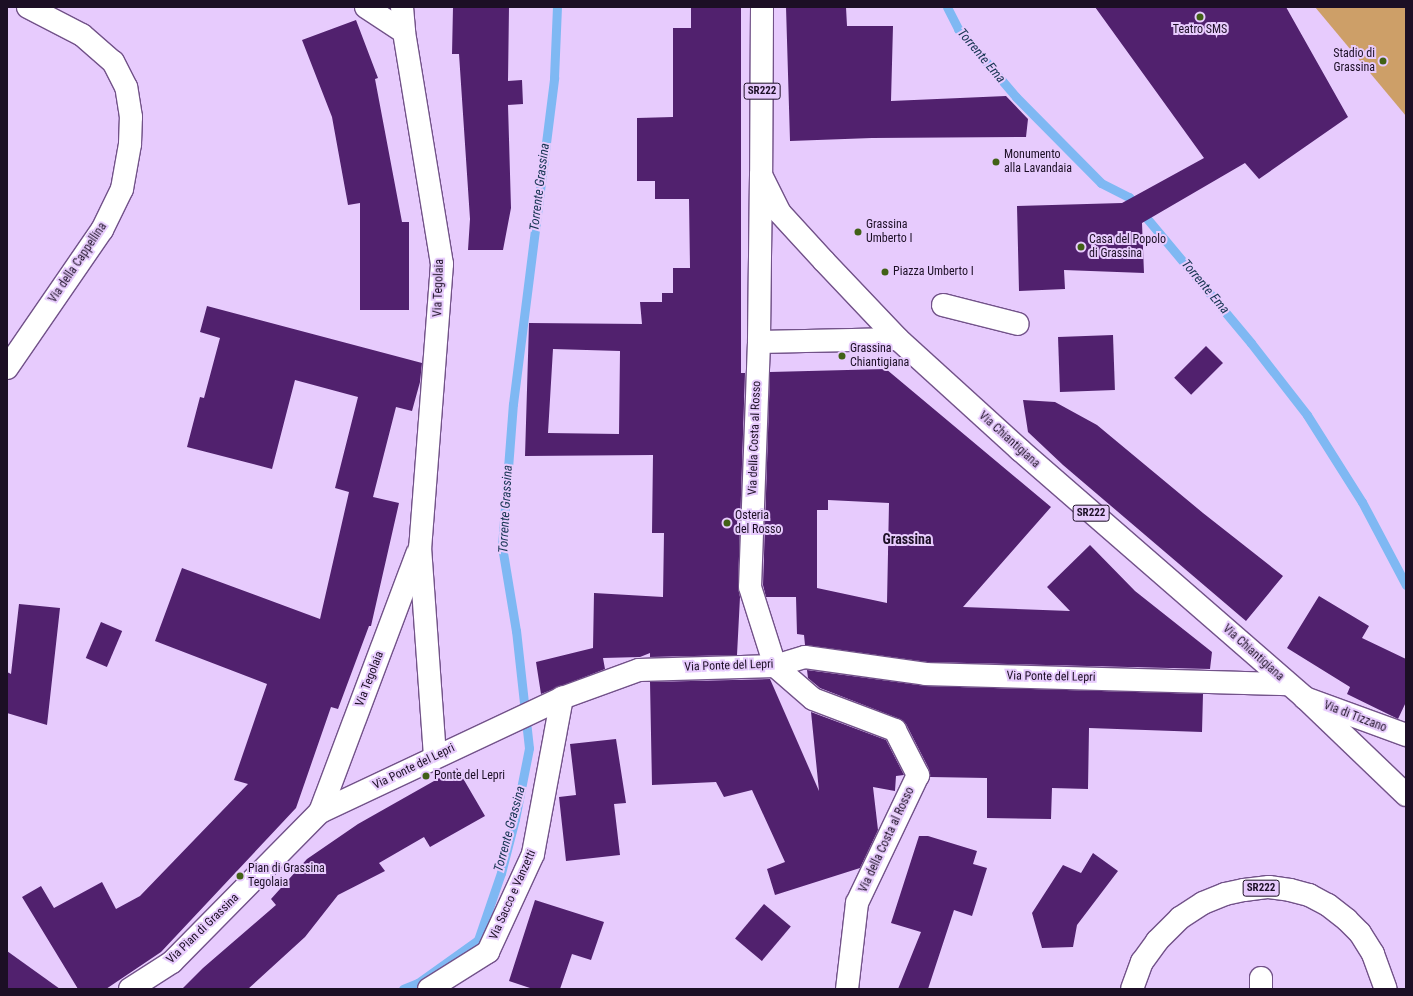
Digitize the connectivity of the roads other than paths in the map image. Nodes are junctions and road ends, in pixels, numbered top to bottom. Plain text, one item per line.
1 (28, 7) edge
2 (366, 7) edge
3 (402, 7) edge
4 (762, 7) edge
5 (404, 32) junction
6 (761, 175) junction
7 (943, 305) dead end
8 (1018, 324) dead end
9 (898, 340) junction
10 (759, 342) junction
11 (7, 368) edge
12 (420, 547) junction
13 (775, 666) junction
14 (1287, 684) junction
15 (562, 698) junction
16 (1305, 698) junction
17 (1406, 735) edge
18 (435, 756) junction
19 (1406, 795) edge
20 (320, 812) junction
21 (130, 989) edge
22 (429, 989) edge
23 (847, 989) edge
24 (1132, 989) edge
25 (1386, 989) edge

1 - 11 street, Via della Cappellina
2 - 5 street
3 - 5 street, Via Tegolaia
4 - 6 street, Via Chiantigiana / SR222
5 - 12 street, Via Tegolaia
6 - 9 street, Via Chiantigiana / SR222
6 - 10 street
7 - 8 street
9 - 10 street
9 - 14 street, Via Chiantigiana / SR222
10 - 13 street, Via della Costa al Rosso
12 - 18 street, Via Tegolaia
12 - 20 street, Via Tegolaia
13 - 14 street, Via Ponte del Lepri
13 - 15 street, Via Ponte del Lepri
13 - 23 street, Via della Costa al Rosso
14 - 16 street, Via Chiantigiana / SR222
15 - 18 street, Via Ponte del Lepri
15 - 22 street, Via Sacco e Vanzetti
16 - 17 street, Via di Tizzano
16 - 19 street, Via Chiantigiana / SR222
18 - 20 street, Via Ponte del Lepri
20 - 21 street, Via Pian di Grassina
24 - 25 street, SR222

